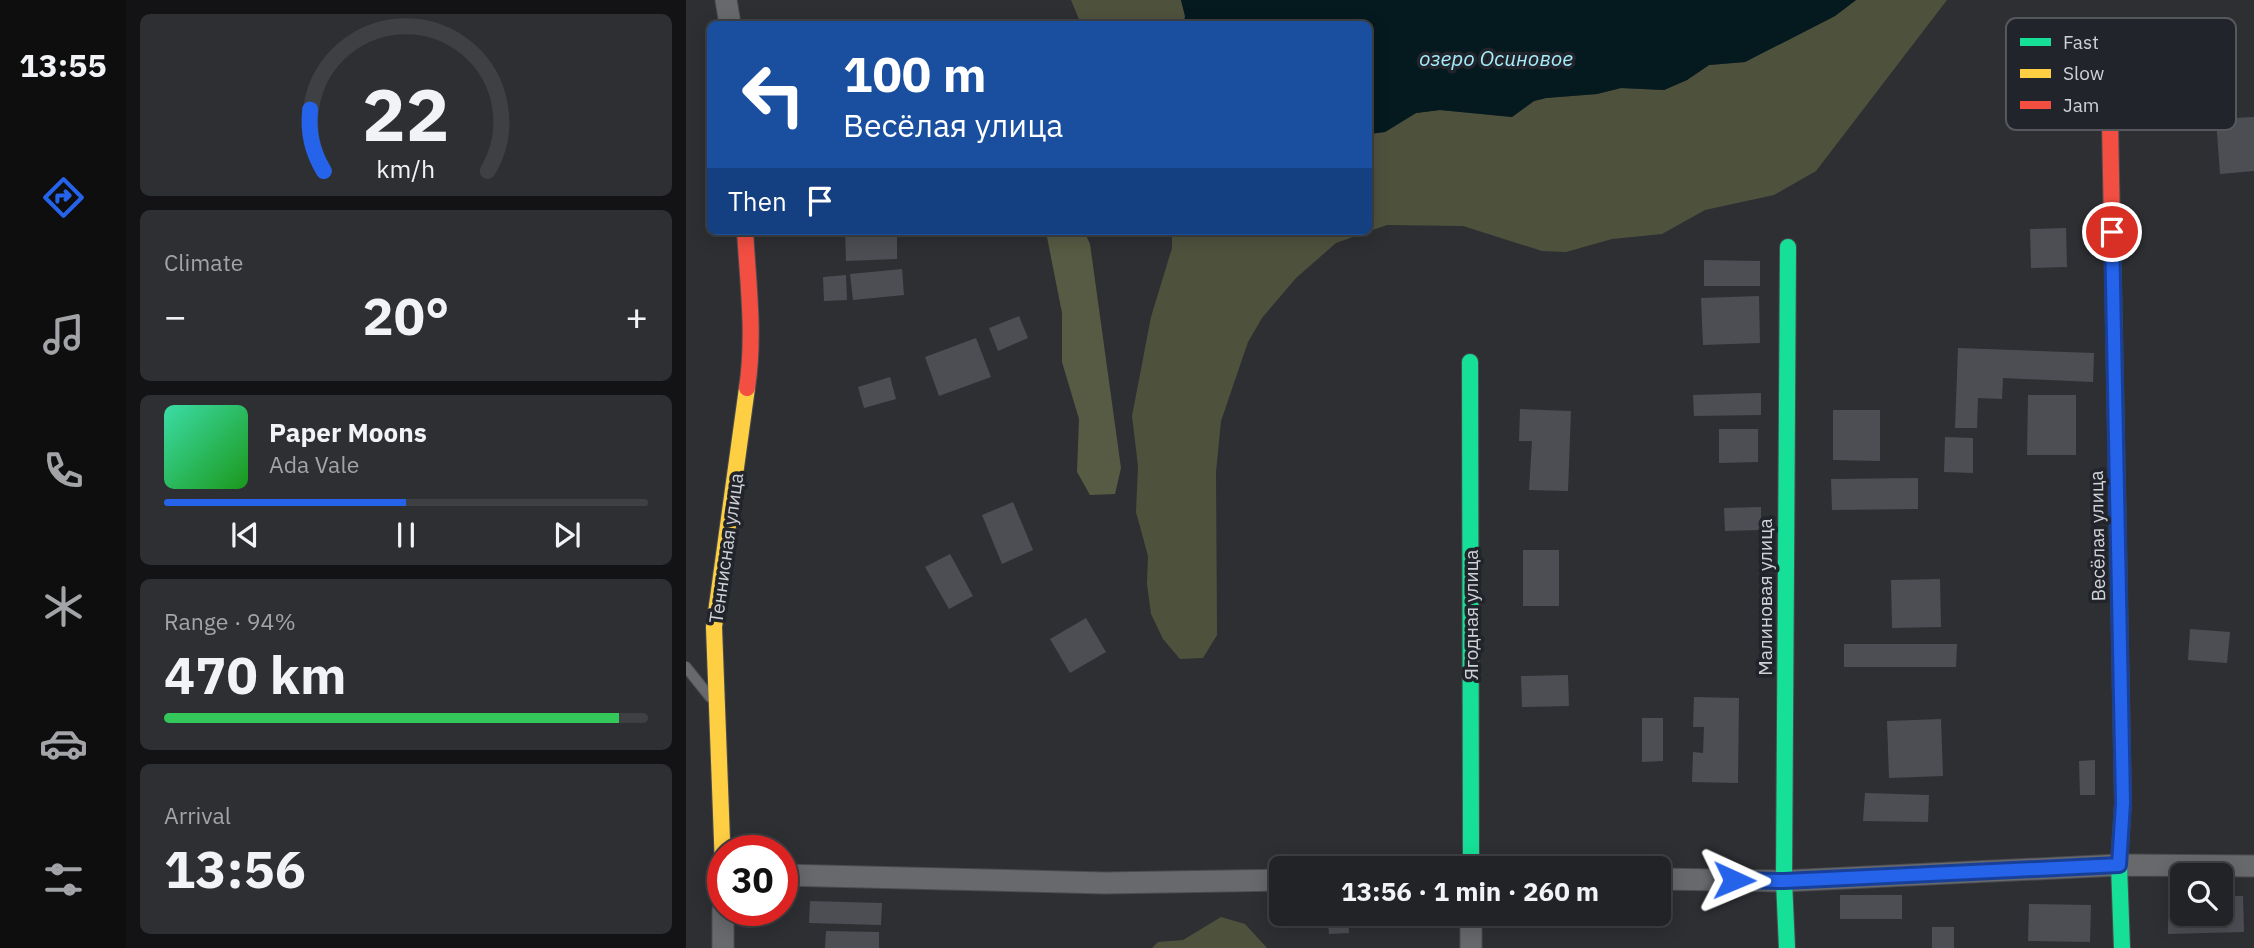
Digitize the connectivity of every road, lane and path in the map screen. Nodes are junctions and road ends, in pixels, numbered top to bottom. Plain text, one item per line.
1 (726, 0) edge
2 (730, 21) edge
3 (2110, 130) edge
4 (745, 235) edge
5 (1788, 247) dead end
6 (1470, 362) dead end
7 (686, 667) edge
8 (716, 705) junction
9 (722, 835) edge
10 (1471, 856) edge
11 (2119, 865) junction
12 (2254, 866) edge
13 (798, 875) edge
14 (1671, 879) edge
15 (1269, 880) edge
16 (1784, 881) junction
17 (723, 926) edge
18 (1471, 926) edge
19 (723, 948) edge
20 (1471, 948) edge
21 (1787, 948) edge
22 (2122, 948) edge

1 - 2 street
3 - 11 street, Весёлая улица
4 - 8 street, Теннисная улица
5 - 16 street, Малиновая улица
6 - 10 street, Ягодная улица
7 - 8 lane
8 - 9 street, Теннисная улица
11 - 12 street
11 - 16 street
11 - 22 street, Весёлая улица
13 - 15 street
14 - 16 street
16 - 21 street, Малиновая улица
17 - 19 street
18 - 20 street

